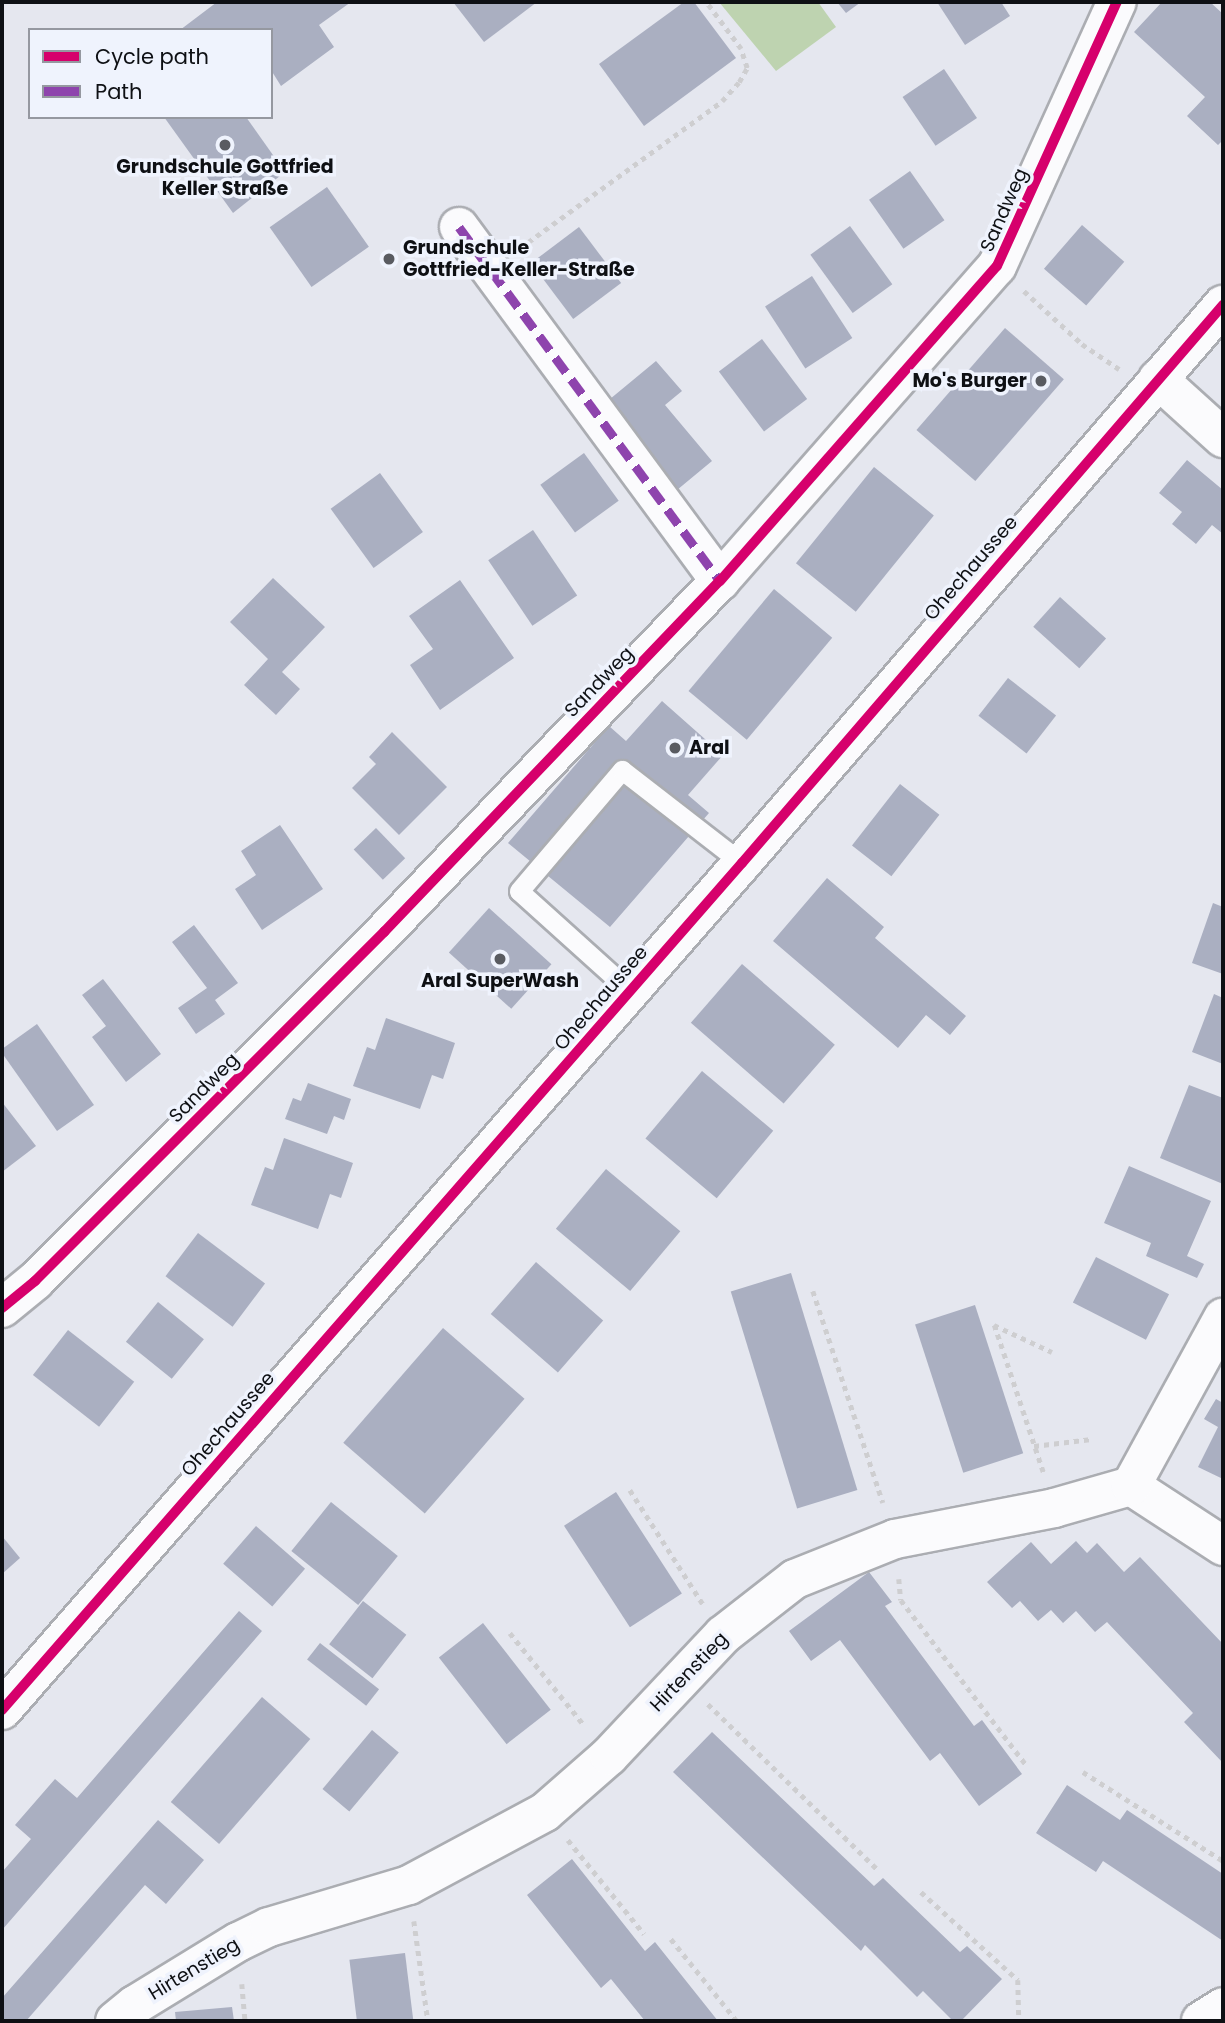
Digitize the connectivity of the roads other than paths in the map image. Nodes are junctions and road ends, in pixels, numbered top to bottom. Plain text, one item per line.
1 (1117, 2) edge
2 (459, 227) dead end
3 (1223, 305) edge
4 (1158, 379) junction
5 (1223, 438) edge
6 (720, 581) junction
7 (742, 863) junction
8 (630, 991) junction
9 (2, 1308) edge
10 (1223, 1318) edge
11 (1131, 1486) junction
12 (1223, 1546) edge
13 (2, 1710) edge
14 (1223, 2007) edge
15 (115, 2021) edge
16 (1201, 2021) edge

1 - 6 street, Sandweg
2 - 6 street
3 - 4 street, Ohechaussee
4 - 5 street
4 - 7 street, Ohechaussee
6 - 9 street, Sandweg
7 - 8 street, Ohechaussee
7 - 8 lane
8 - 13 street, Ohechaussee
10 - 11 street
11 - 12 street
11 - 15 street, Hirtenstieg
14 - 16 street

